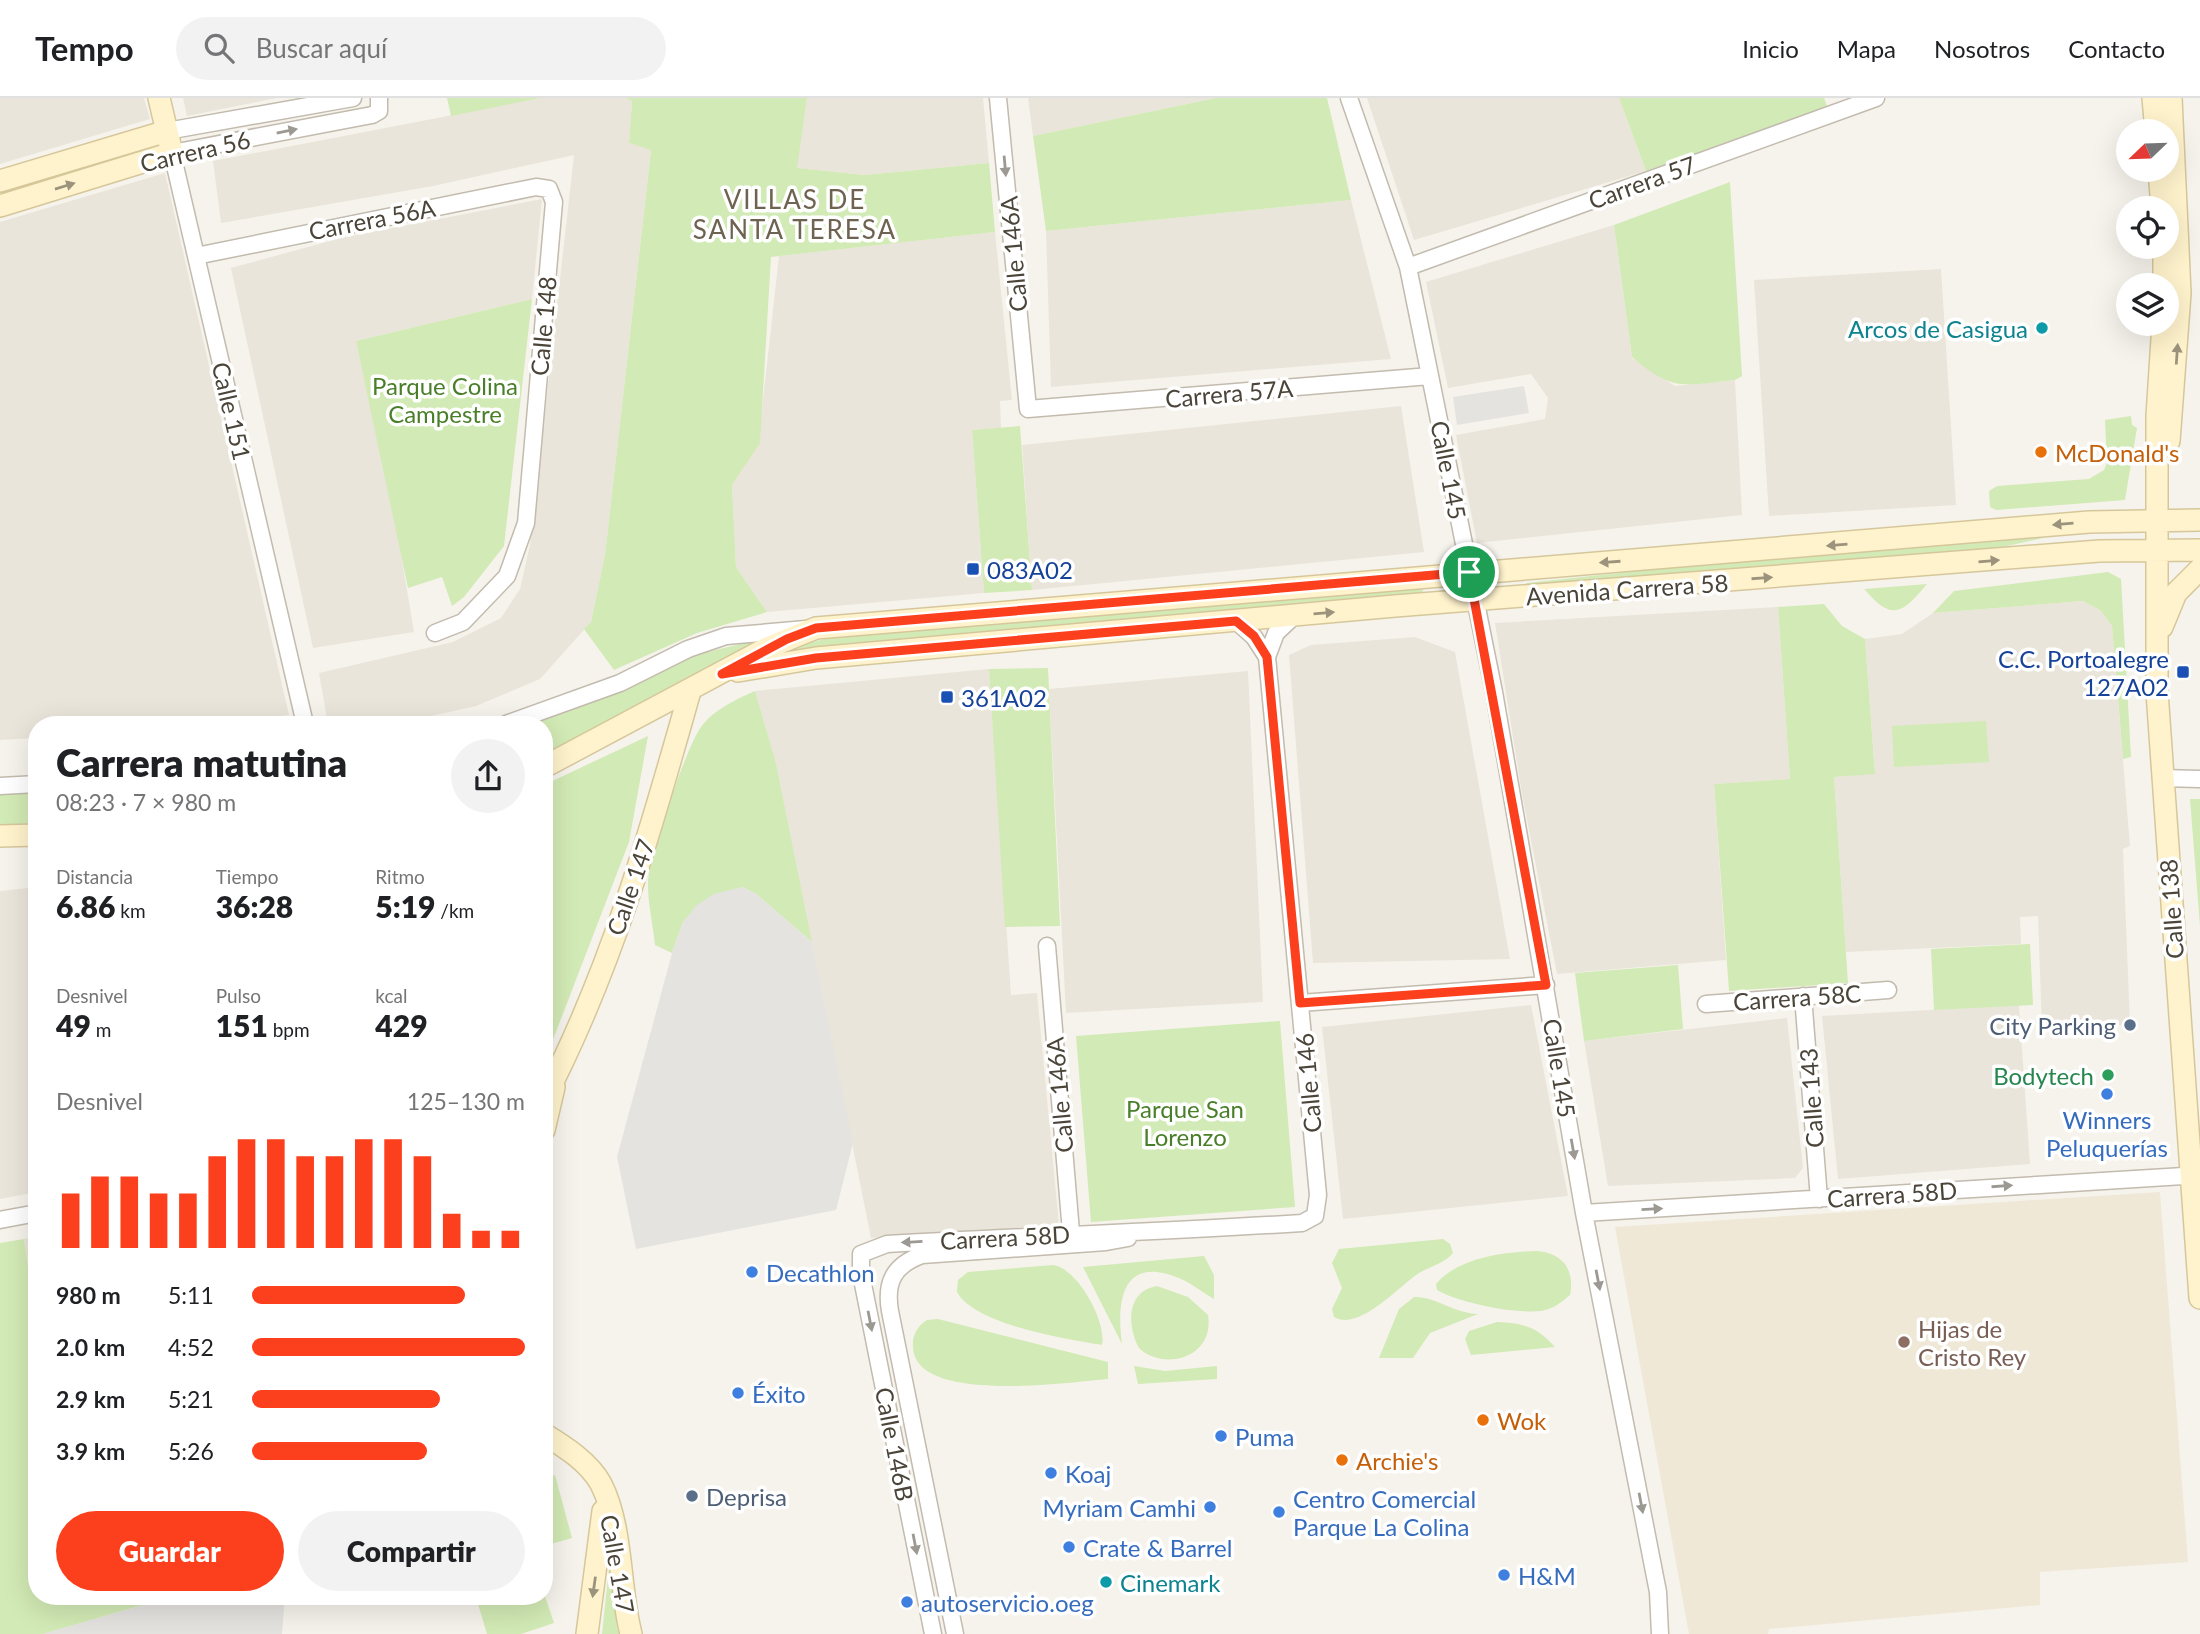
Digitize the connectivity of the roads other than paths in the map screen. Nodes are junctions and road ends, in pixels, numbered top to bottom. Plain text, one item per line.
1 (159, 98) edge
2 (354, 98) edge
3 (379, 98) edge
4 (998, 98) edge
5 (1349, 98) edge
6 (1876, 98) edge
7 (2153, 98) edge
8 (2171, 98) edge
9 (2155, 119) edge
10 (167, 131) junction
11 (172, 153) junction
12 (0, 181) edge
13 (549, 189) joint
14 (0, 206) edge
15 (196, 256) junction
16 (1408, 267) junction
17 (2162, 336) edge
18 (1430, 376) junction
19 (1028, 410) joint
20 (2159, 520) junction
21 (2200, 520) edge
22 (2158, 550) junction
23 (2200, 550) edge
24 (2200, 569) edge
25 (1469, 572) junction
26 (1475, 600) junction
27 (1294, 615) junction
28 (1236, 621) junction
29 (816, 628) junction
30 (435, 633) dead end
31 (2156, 646) junction
32 (1267, 657) junction
33 (722, 674) junction
34 (690, 691) junction
35 (303, 716) edge
36 (528, 716) edge
37 (553, 762) edge
38 (2161, 778) junction
39 (2200, 779) edge
40 (28, 784) edge
41 (0, 786) edge
42 (28, 835) edge
43 (0, 836) edge
44 (1047, 946) dead end
45 (1546, 985) junction
46 (1888, 990) dead end
47 (1803, 996) junction
48 (1300, 1003) junction
49 (1706, 1004) dead end
50 (555, 1078) junction
51 (553, 1082) edge
52 (553, 1087) edge
53 (2196, 1185) edge
54 (1819, 1199) junction
55 (1584, 1213) junction
56 (28, 1215) edge
57 (1315, 1216) joint
58 (0, 1220) edge
59 (1072, 1239) junction
60 (861, 1254) joint
61 (894, 1273) joint
62 (2200, 1298) edge
63 (553, 1440) edge
64 (605, 1495) junction
65 (587, 1634) edge
66 (631, 1634) edge
67 (933, 1634) edge
68 (955, 1634) edge
69 (1660, 1634) edge

1 - 10 main road, Calle 151
2 - 10 street, Carrera 56
11 -> 3 street, Carrera 56
4 -> 19 street, Calle 146A
5 - 16 street, Calle 145
6 - 16 street, Carrera 57
7 - 9 main road
20 -> 8 main road, Calle 138
10 - 11 main road, Calle 151
10 - 12 main road, Carrera 56
14 -> 11 main road, Carrera 56
11 - 15 street, Calle 151
13 - 15 street, Carrera 56A
13 - 30 street, Calle 148
15 - 35 street, Calle 151
16 - 18 street, Calle 145
17 - 20 main road, Calle 138
18 - 19 street, Carrera 57A
18 - 25 street, Calle 145
20 - 21 main road, Avenida Carrera 58
20 - 22 main road, Calle 138
20 -> 25 main road, Avenida Carrera 58
22 - 23 main road, Avenida Carrera 58
26 -> 22 main road, Avenida Carrera 58
22 - 31 main road, Calle 138
24 - 31 main road
25 - 26 street, Calle 145
25 - 29 main road, Avenida Carrera 58
27 -> 26 main road, Avenida Carrera 58
26 - 45 street, Calle 145
27 - 28 main road, Avenida Carrera 58
27 - 32 street
28 - 32 street
28 - 33 main road, Avenida Carrera 58
29 - 33 main road, Avenida Carrera 58
29 - 36 street, Avenida Carrera 58
31 - 38 main road, Calle 138
32 - 48 street, Calle 146
33 - 34 main road, Avenida Carrera 58
34 - 37 main road, Avenida Carrera 58
34 - 50 main road, Calle 147
38 - 39 street
38 - 53 main road, Calle 138
40 - 41 street
42 - 43 main road
44 - 59 street, Calle 146A
45 - 48 street
45 -> 55 street, Calle 145
46 - 47 street, Carrera 58C
47 - 49 street, Carrera 58C
47 - 54 street, Calle 143
48 - 57 street, Calle 146
50 - 51 main road, Calle 147
50 - 52 main road, Calle 147
54 -> 53 street, Carrera 58D
53 - 62 main road, Calle 138
55 -> 54 street, Carrera 58D
55 -> 69 street, Calle 145
56 - 58 street
57 - 59 street, Carrera 58D
59 -> 60 street, Carrera 58D
59 - 61 street, Carrera 58D
60 -> 67 street, Calle 146B
61 - 68 street, Calle 146B
63 - 64 main road, Calle 147
64 -> 65 main road, Calle 147
64 - 66 main road, Calle 147

